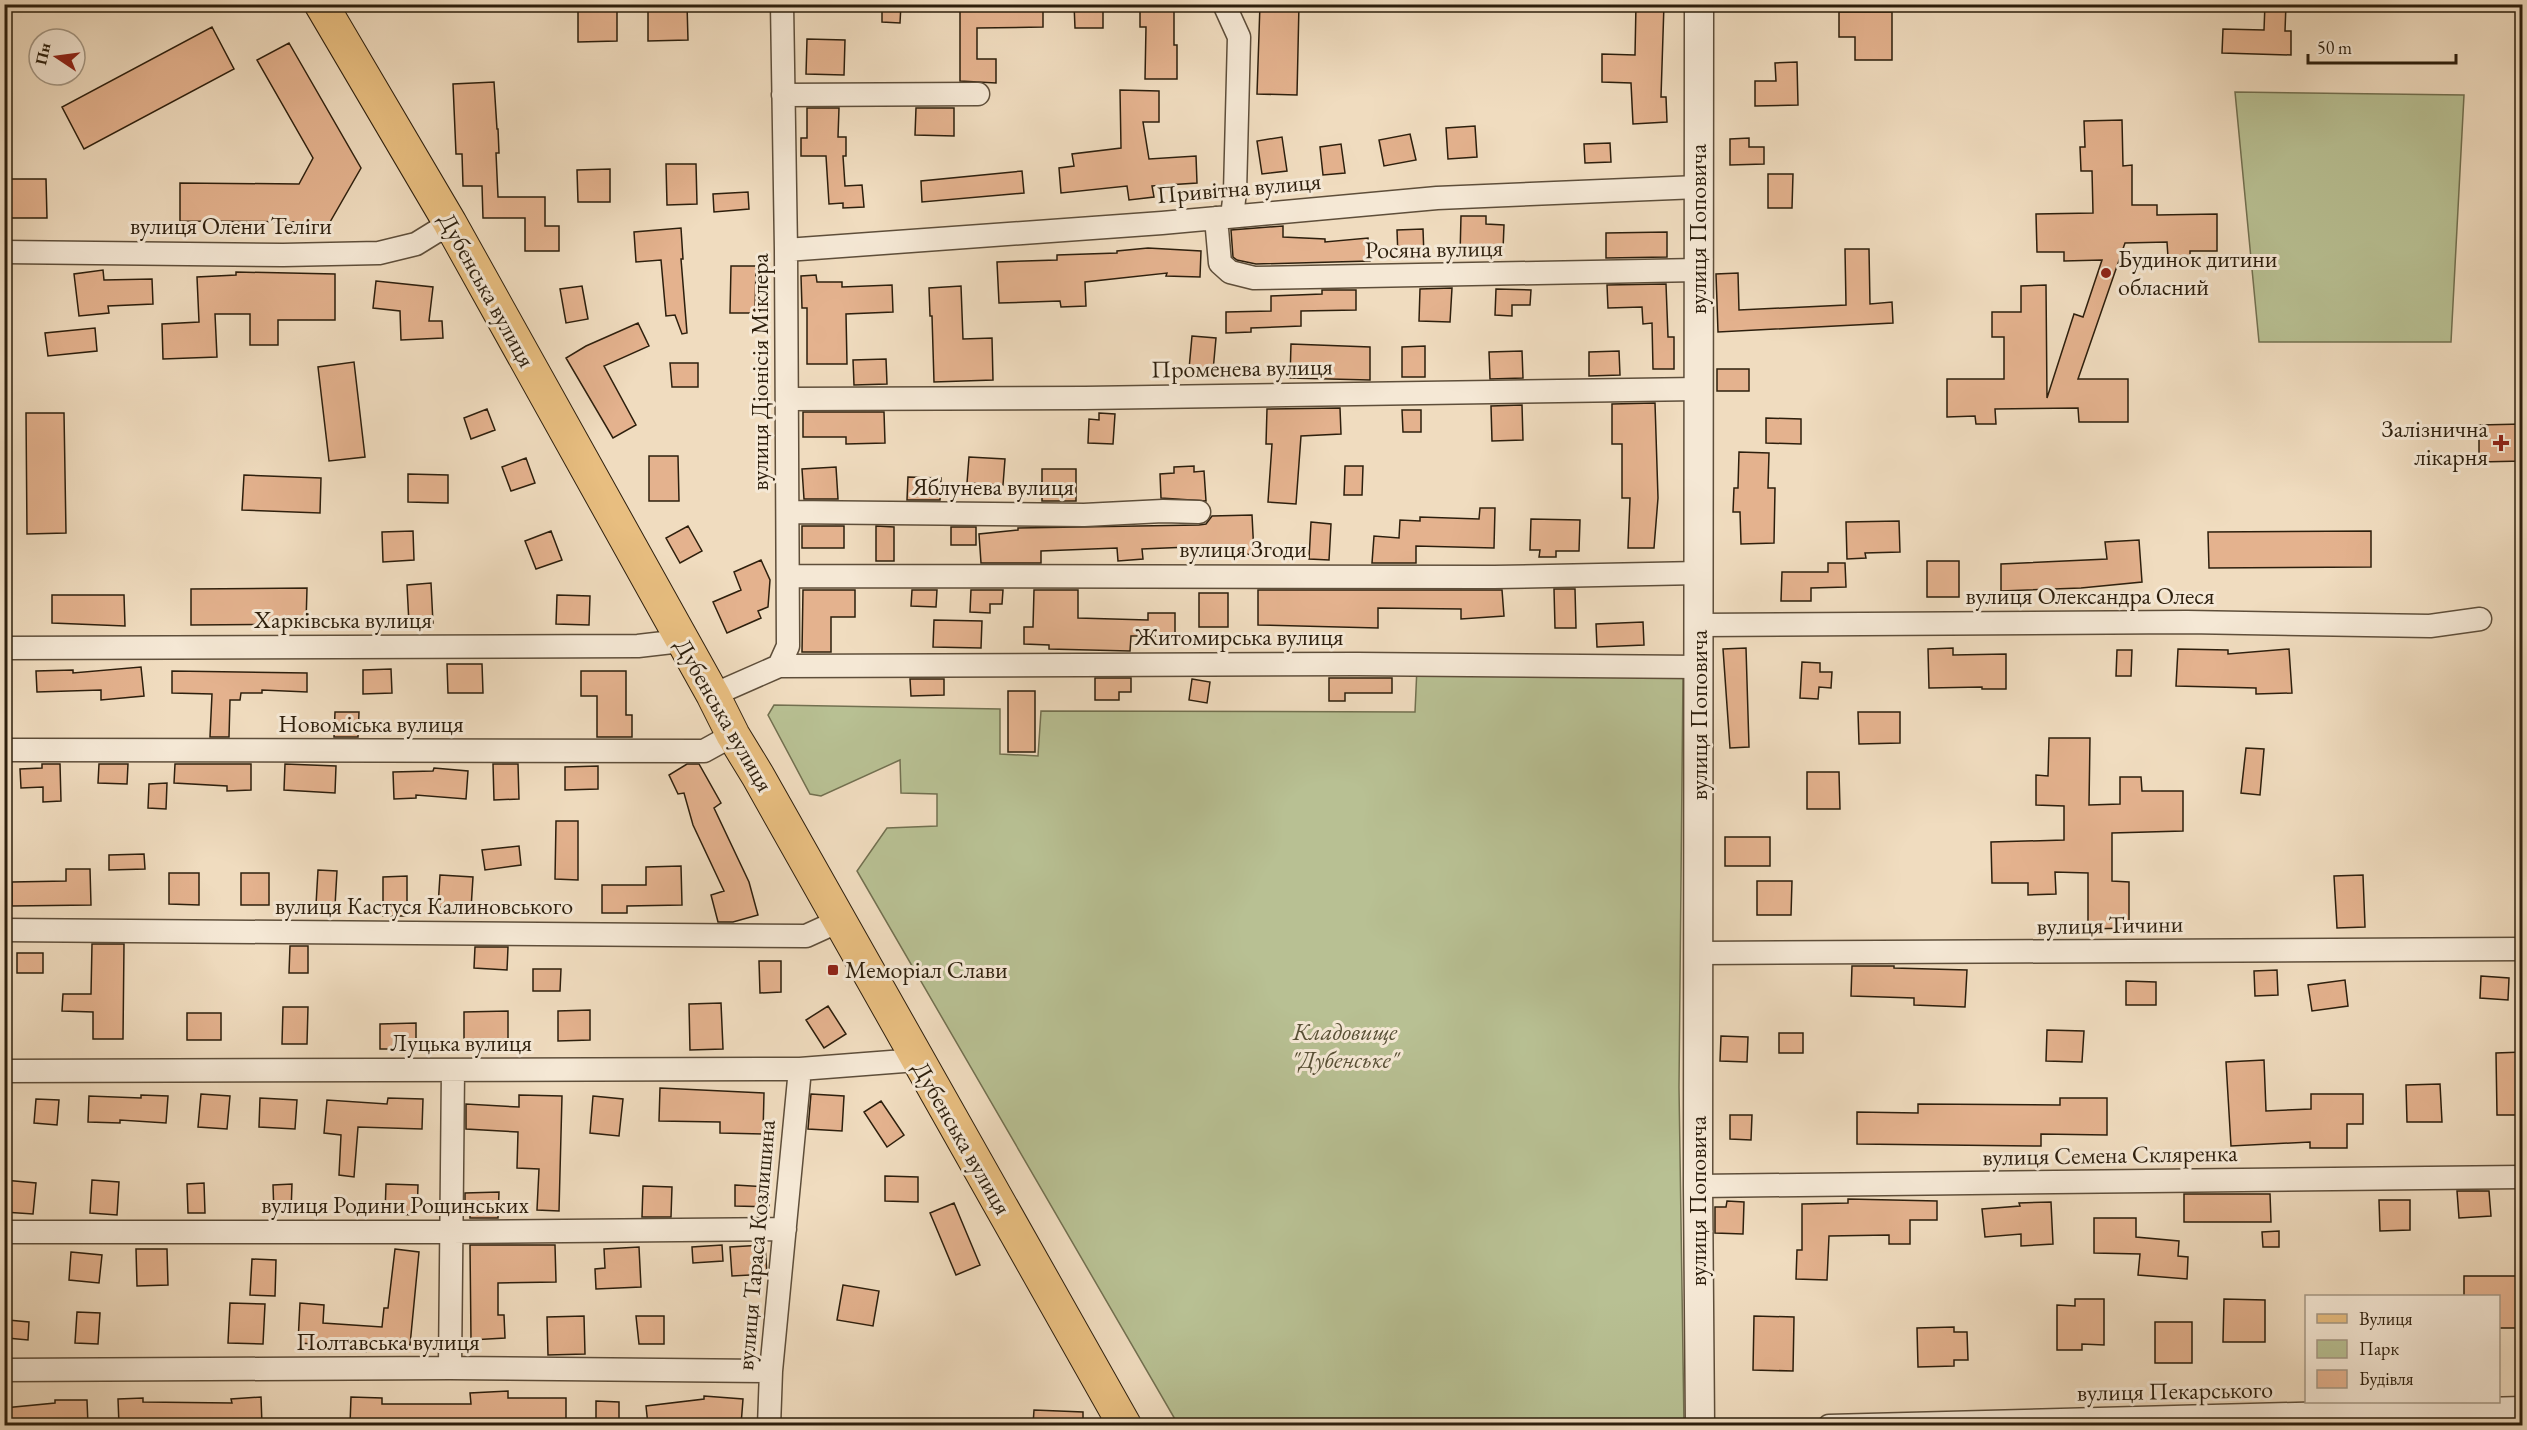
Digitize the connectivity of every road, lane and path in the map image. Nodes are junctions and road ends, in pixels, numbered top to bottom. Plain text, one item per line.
1 (321, 4) edge
2 (782, 4) edge
3 (1224, 4) edge
4 (1699, 4) edge
5 (978, 94) dead end
6 (783, 95) junction
7 (1698, 187) junction
8 (1224, 217) junction
9 (450, 223) junction
10 (786, 250) junction
11 (4, 252) edge
12 (1698, 270) junction
13 (1698, 389) junction
14 (787, 399) junction
15 (788, 512) junction
16 (1199, 512) dead end
17 (1699, 573) junction
18 (788, 576) junction
19 (2480, 620) dead end
20 (1699, 625) junction
21 (681, 640) junction
22 (4, 648) edge
23 (779, 666) junction
24 (1699, 667) junction
25 (713, 695) junction
26 (733, 735) junction
27 (4, 750) edge
28 (839, 921) junction
29 (4, 930) edge
30 (2523, 949) edge
31 (1698, 953) junction
32 (917, 1060) junction
33 (800, 1069) junction
34 (453, 1070) junction
35 (4, 1071) edge
36 (2523, 1177) edge
37 (1698, 1186) junction
38 (785, 1229) junction
39 (4, 1232) edge
40 (452, 1232) junction
41 (450, 1368) junction
42 (4, 1370) edge
43 (771, 1371) junction
44 (2523, 1408) edge
45 (2480, 1417) edge
46 (769, 1425) edge
47 (1125, 1425) edge
48 (1700, 1425) edge
49 (1829, 1425) edge

1 - 9 main road, Дубенська вулиця
2 - 6 street, вулиця Діонісія Міклера
3 - 8 street, Росяна вулиця
4 - 7 street, вулиця Поповича
5 - 6 street
6 - 10 street, вулиця Діонісія Міклера
7 - 8 street, Привітна вулиця
7 - 12 street, вулиця Поповича
8 - 10 street, Привітна вулиця
8 - 12 street, Росяна вулиця
9 - 11 street, вулиця Олени Теліги
9 - 21 main road, Дубенська вулиця
10 - 14 street, вулиця Діонісія Міклера
12 - 13 street, вулиця Поповича
13 - 14 street, Променева вулиця
13 - 17 street, вулиця Поповича
14 - 15 street, вулиця Діонісія Міклера
15 - 16 street, Яблунева вулиця
15 - 18 street, вулиця Діонісія Міклера
17 - 18 street, вулиця Згоди
17 - 20 street, вулиця Поповича
18 - 23 street, вулиця Діонісія Міклера
19 - 20 street, вулиця Олександра Олеся
20 - 24 street, вулиця Поповича
21 - 22 street, Харківська вулиця
21 - 25 main road, Дубенська вулиця
23 - 24 street, Житомирська вулиця
23 - 25 street
24 - 31 street, вулиця Поповича
25 - 26 main road, Дубенська вулиця
26 - 27 street, Новоміська вулиця
26 - 28 main road, Дубенська вулиця
28 - 29 street, вулиця Кастуся Калиновського
28 - 32 main road, Дубенська вулиця
30 - 31 street, вулиця Тичини
31 - 37 street, вулиця Поповича
32 - 33 street, Луцька вулиця
32 - 47 main road, Дубенська вулиця
33 - 34 street, Луцька вулиця
33 - 38 street, вулиця Тараса Козлишина
34 - 35 street, Луцька вулиця
34 - 40 street
36 - 37 street, вулиця Семена Скляренка
37 - 48 street, вулиця Поповича
38 - 40 street, вулиця Родини Рощинських
38 - 43 street, вулиця Тараса Козлишина
39 - 40 street, вулиця Родини Рощинських
40 - 41 street
41 - 42 street, Полтавська вулиця
41 - 43 street, Полтавська вулиця
43 - 46 street, вулиця Тараса Козлишина
44 - 45 street, вулиця Пекарського
45 - 49 street, вулиця Пекарського

